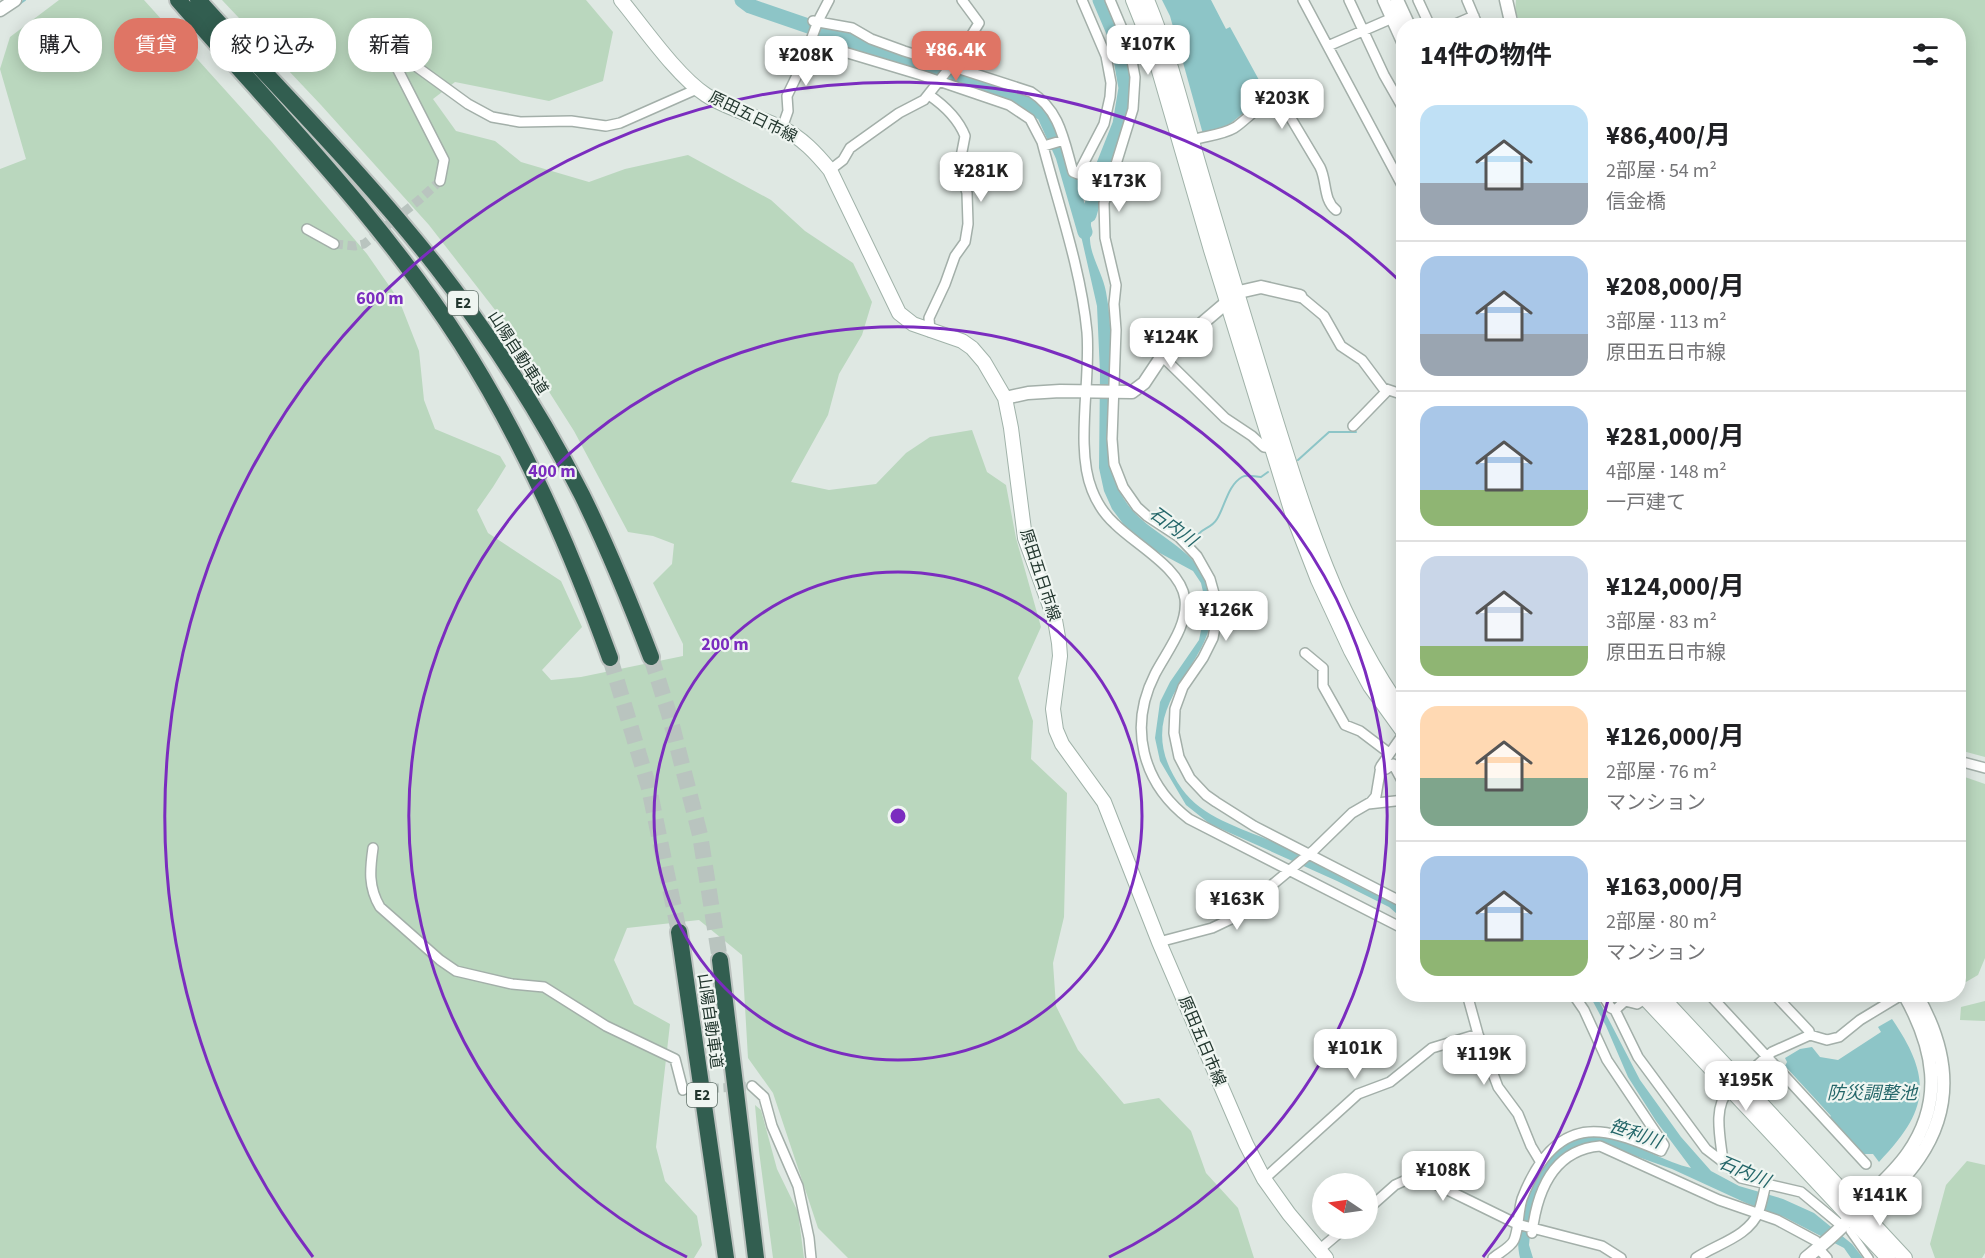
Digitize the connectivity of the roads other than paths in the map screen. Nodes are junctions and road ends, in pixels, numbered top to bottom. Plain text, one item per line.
1 (15, 0) edge
2 (178, 0) edge
3 (198, 0) edge
4 (621, 0) edge
5 (829, 0) edge
6 (962, 0) edge
7 (1082, 0) edge
8 (1110, 0) edge
9 (1133, 0) edge
10 (1147, 0) edge
11 (1303, 0) edge
12 (1349, 0) edge
13 (1384, 0) edge
14 (1397, 0) edge
15 (1419, 0) edge
16 (1467, 0) edge
17 (1506, 0) edge
18 (0, 10) edge
19 (1397, 15) junction
20 (1474, 16) joint
21 (1398, 18) edge
22 (1400, 18) edge
23 (1427, 18) edge
24 (1469, 18) edge
25 (1510, 18) edge
26 (816, 22) junction
27 (1362, 31) junction
28 (812, 41) junction
29 (1328, 46) junction
30 (950, 66) junction
31 (939, 80) junction
32 (697, 89) junction
33 (929, 95) junction
34 (1396, 96) edge
35 (782, 128) junction
36 (1064, 140) junction
37 (1192, 140) junction
38 (1044, 146) junction
39 (830, 170) junction
40 (1396, 174) edge
41 (440, 181) dead end
42 (1336, 210) dead end
43 (307, 229) dead end
44 (334, 244) tunnel mouth
45 (1300, 296) joint
46 (1232, 298) junction
47 (930, 332) junction
48 (1163, 357) junction
49 (1388, 391) junction
50 (1087, 392) junction
51 (1112, 392) junction
52 (1396, 392) edge
53 (1005, 398) junction
54 (1353, 426) dead end
55 (1273, 448) junction
56 (1305, 653) dead end
57 (651, 657) tunnel mouth
58 (610, 658) tunnel mouth
59 (1396, 703) edge
60 (1396, 722) edge
61 (1396, 744) edge
62 (1389, 753) junction
63 (1966, 763) edge
64 (1380, 768) junction
65 (1985, 768) edge
66 (1396, 769) edge
67 (1396, 801) edge
68 (1368, 804) junction
69 (373, 848) dead end
70 (1308, 855) junction
71 (1289, 871) junction
72 (1396, 899) edge
73 (1396, 925) edge
74 (679, 932) tunnel mouth
75 (1159, 942) junction
76 (720, 960) tunnel mouth
77 (1469, 1002) edge
78 (1579, 1002) edge
79 (1607, 1002) edge
80 (1624, 1002) edge
81 (1654, 1002) edge
82 (1715, 1002) edge
83 (1782, 1002) edge
84 (1890, 1002) edge
85 (1908, 1002) edge
86 (1920, 1002) edge
87 (1886, 1004) joint
88 (1616, 1010) junction
89 (1478, 1034) junction
90 (1810, 1035) junction
91 (1766, 1056) junction
92 (1734, 1085) junction
93 (752, 1086) dead end
94 (683, 1090) dead end
95 (1661, 1151) junction
96 (1540, 1161) junction
97 (1723, 1162) junction
98 (1866, 1164) dead end
99 (1655, 1168) junction
100 (1264, 1179) junction
101 (1765, 1186) junction
102 (1378, 1200) edge
103 (1758, 1213) junction
104 (1851, 1221) junction
105 (1517, 1224) junction
106 (1532, 1230) junction
107 (1334, 1239) edge
108 (1826, 1252) edge
109 (1319, 1253) edge
110 (726, 1258) edge
111 (756, 1258) edge
112 (811, 1258) edge
113 (1493, 1258) edge
114 (1621, 1258) edge
115 (1695, 1258) edge
116 (1806, 1258) edge
117 (1869, 1258) edge
118 (1888, 1258) edge
119 (1905, 1258) edge

1 - 18 street
2 - 58 highway, E2
3 - 57 highway, 山陽自動車道 / E2
4 - 32 main road, 原田五日市線
5 - 26 street
6 - 30 street
7 - 36 street
8 - 51 street
9 - 46 main road
10 - 37 main road
11 - 29 street
12 - 27 street
13 - 19 street
14 - 19 street
15 - 23 street
16 - 20 street
17 - 25 street
19 - 21 street
19 - 22 street
19 - 27 street
20 - 24 street
26 - 28 street
26 - 30 street
27 - 29 street
27 - 34 street
28 - 31 street
28 - 35 street
29 - 40 street
30 - 31 street
30 - 36 street
31 - 33 street
31 - 38 street
32 - 35 main road, 原田五日市線
32 - 41 street
33 - 39 street
33 - 47 street
35 - 39 main road, 原田五日市線
36 - 38 street
37 - 42 street
37 - 46 main road
38 - 50 street
39 - 47 main road, 原田五日市線
43 - 44 street
45 - 46 street
45 - 49 street
46 - 48 street
46 - 55 main road
46 - 59 main road
47 - 53 main road, 原田五日市線
48 - 51 street
48 - 55 street
49 - 52 street
49 - 54 street
50 - 51 street
50 - 53 street
50 - 71 street
51 - 70 street
53 - 75 main road, 原田五日市線
55 - 60 main road
56 - 62 street
61 - 62 street
62 - 64 street
63 - 65 street
64 - 66 street
64 - 68 street
67 - 68 street
68 - 70 street
69 - 94 street
70 - 71 street
70 - 72 street
71 - 73 street
71 - 75 street
74 - 110 highway, 山陽自動車道 / E2
75 - 100 main road, 原田五日市線
76 - 111 highway, 山陽自動車道 / E2
77 - 89 street
78 - 95 street
79 - 88 street
80 - 88 street
81 - 92 main road
82 - 91 street
83 - 90 street
84 - 87 street
85 - 104 street
86 - 104 street
87 - 90 street
88 - 97 street
89 - 96 street
89 - 100 street
90 - 91 street
91 - 92 street
91 - 98 street
92 - 97 street
92 - 104 main road
93 - 112 street
95 - 96 street
95 - 99 street
96 - 105 street
97 - 101 street
99 - 103 street
99 - 106 street
100 - 109 main road, 原田五日市線
101 - 103 street
101 - 104 street
102 - 105 street
103 - 108 street
103 - 115 street
104 - 108 street
104 - 117 street
104 - 118 main road
104 - 119 main road
105 - 106 street
105 - 113 street
106 - 114 street
107 - 109 street
108 - 116 street

